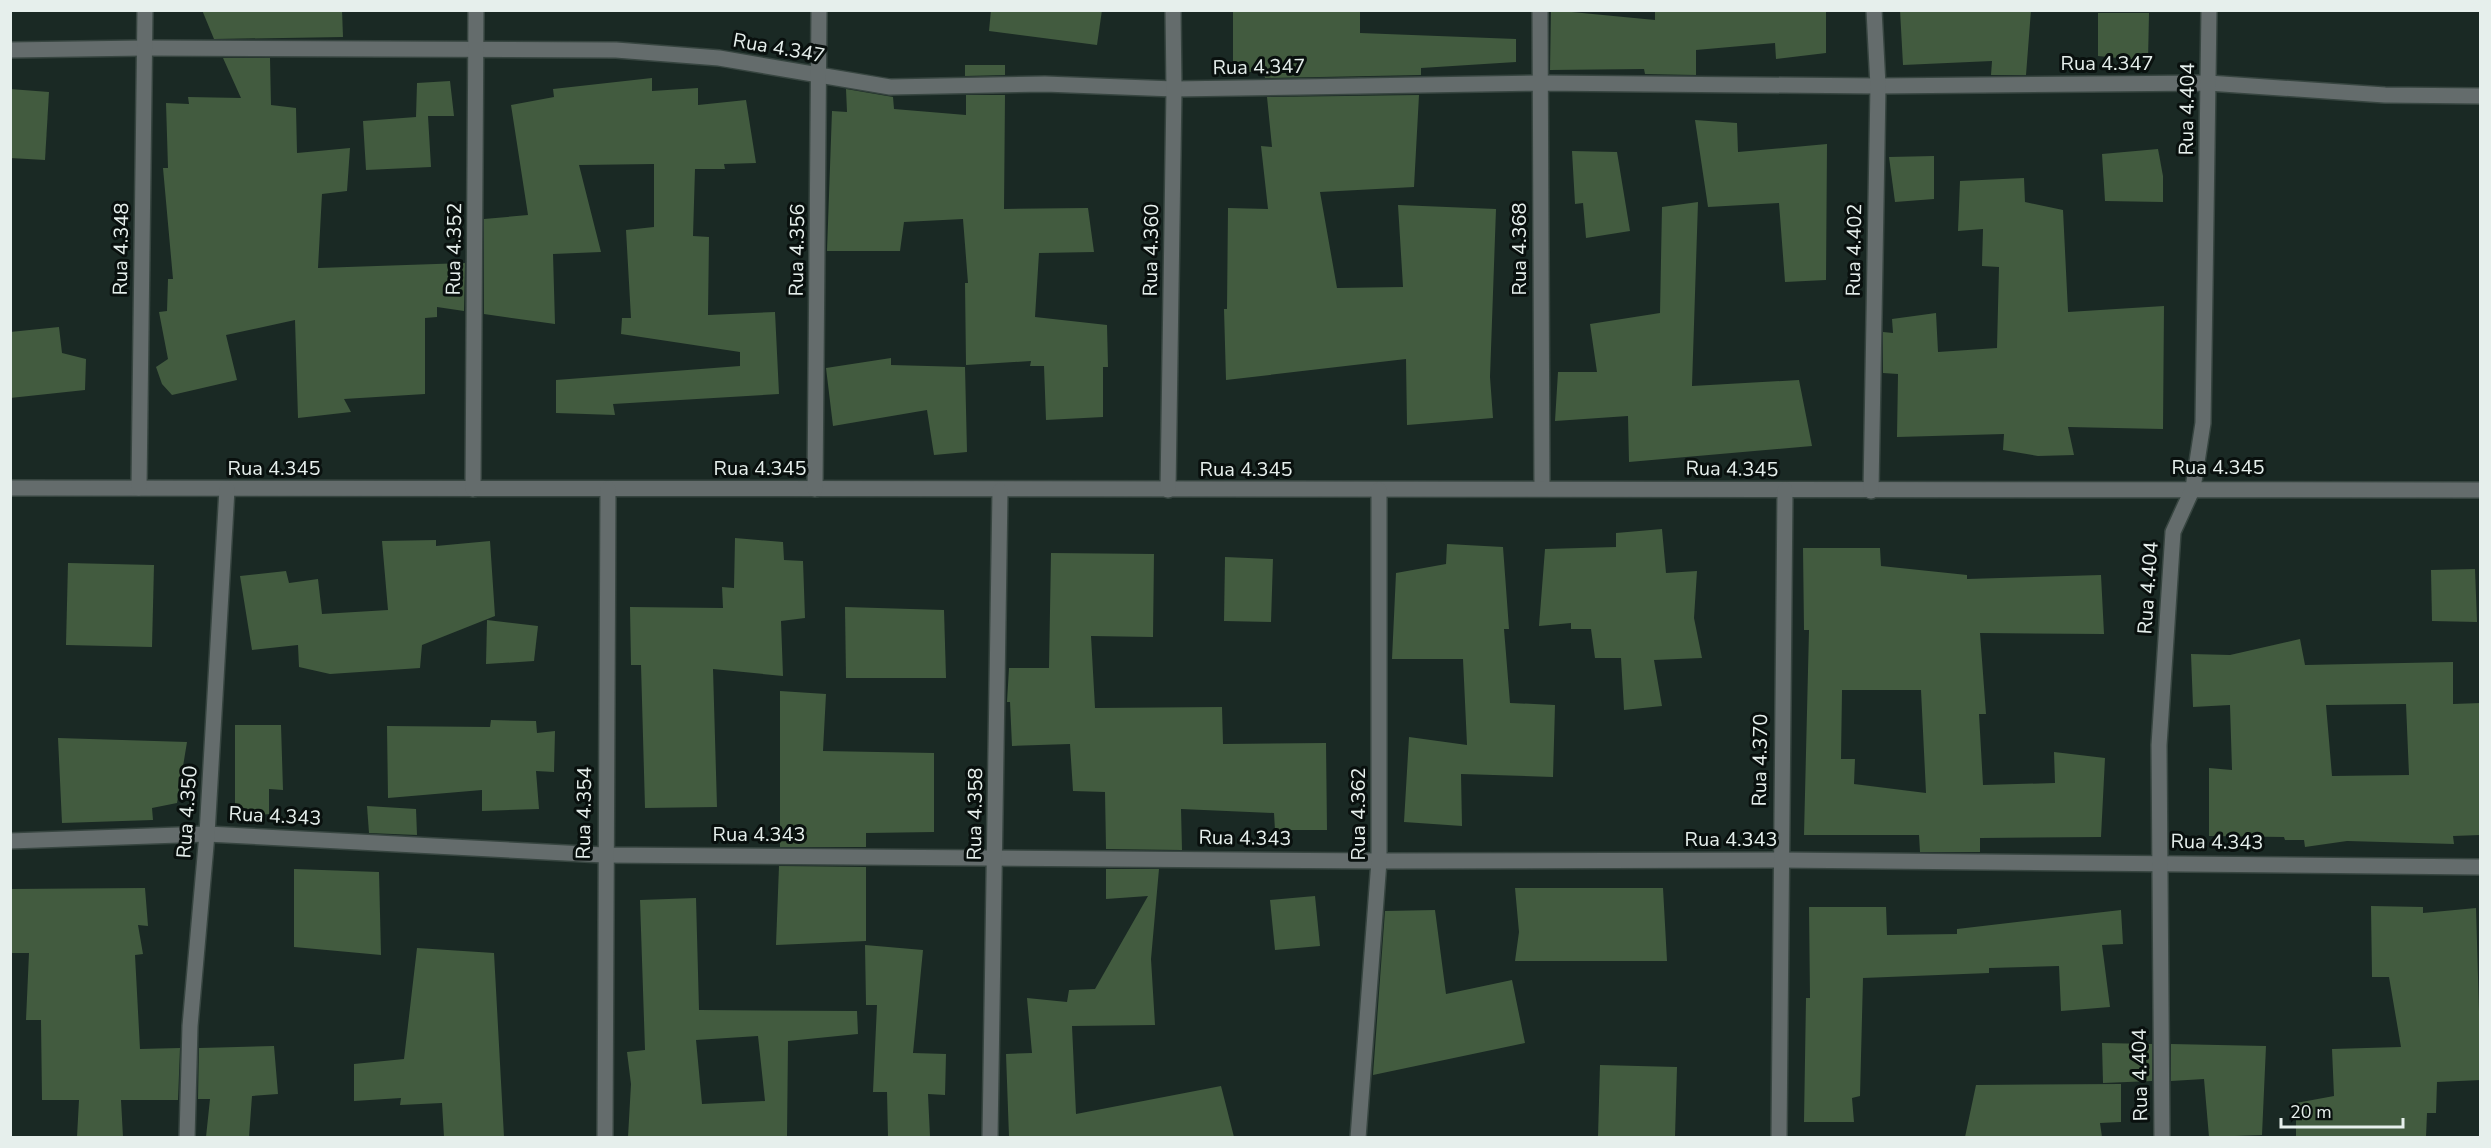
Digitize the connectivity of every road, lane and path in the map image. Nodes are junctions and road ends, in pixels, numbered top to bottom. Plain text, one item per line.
1 (145, 10) edge
2 (476, 10) edge
3 (819, 10) edge
4 (1173, 10) edge
5 (1540, 10) edge
6 (1874, 10) edge
7 (2209, 10) edge
8 (144, 48) junction
9 (476, 48) junction
10 (10, 50) edge
11 (820, 77) junction
12 (1539, 83) junction
13 (2208, 83) junction
14 (1878, 86) junction
15 (1174, 89) junction
16 (2481, 96) edge
17 (10, 488) edge
18 (140, 488) junction
19 (1542, 488) junction
20 (2193, 488) junction
21 (227, 489) junction
22 (473, 489) junction
23 (608, 489) junction
24 (815, 489) junction
25 (1168, 490) junction
26 (1379, 490) junction
27 (1785, 490) junction
28 (2481, 490) edge
29 (1000, 491) junction
30 (1870, 491) junction
31 (207, 834) junction
32 (10, 841) edge
33 (604, 855) junction
34 (996, 856) junction
35 (1779, 860) junction
36 (1379, 861) junction
37 (2158, 862) junction
38 (2481, 867) edge
39 (187, 1137) edge
40 (605, 1137) edge
41 (990, 1137) edge
42 (1358, 1137) edge
43 (1779, 1137) edge
44 (2162, 1137) edge

1 - 8 street, Rua 4.348
2 - 9 street, Rua 4.352
3 - 11 street, Rua 4.356
4 - 15 street, Rua 4.360
5 - 12 street, Rua 4.368
6 - 14 street, Rua 4.402
7 - 13 street, Rua 4.404
8 - 9 street, Rua 4.347
8 - 10 street, Rua 4.347
8 - 18 street, Rua 4.348
9 - 11 street, Rua 4.347
9 - 22 street, Rua 4.352
11 - 15 street, Rua 4.347
11 - 24 street, Rua 4.356
12 - 14 street, Rua 4.347
12 - 15 street, Rua 4.347
12 - 19 street, Rua 4.368
13 - 14 street, Rua 4.347
13 - 16 street, Rua 4.347
13 - 20 street, Rua 4.404
14 - 30 street, Rua 4.402
15 - 25 street, Rua 4.360
17 - 18 street, Rua 4.345
18 - 21 street, Rua 4.345
19 - 26 street, Rua 4.345
19 - 27 street, Rua 4.345
20 - 28 street, Rua 4.345
20 - 30 street, Rua 4.345
20 - 37 street, Rua 4.404
21 - 22 street, Rua 4.345
21 - 31 street, Rua 4.350
22 - 23 street, Rua 4.345
23 - 24 street, Rua 4.345
23 - 33 street, Rua 4.354
24 - 29 street, Rua 4.345
25 - 26 street, Rua 4.345
25 - 29 street, Rua 4.345
26 - 36 street, Rua 4.362
27 - 30 street, Rua 4.345
27 - 35 street, Rua 4.370
29 - 34 street, Rua 4.358
31 - 32 street, Rua 4.343
31 - 33 street, Rua 4.343
31 - 39 street, Rua 4.350
33 - 34 street, Rua 4.343
33 - 40 street, Rua 4.354
34 - 36 street, Rua 4.343
34 - 41 street, Rua 4.358
35 - 36 street, Rua 4.343
35 - 37 street, Rua 4.343
35 - 43 street, Rua 4.370
36 - 42 street, Rua 4.362
37 - 38 street, Rua 4.343
37 - 44 street, Rua 4.404

